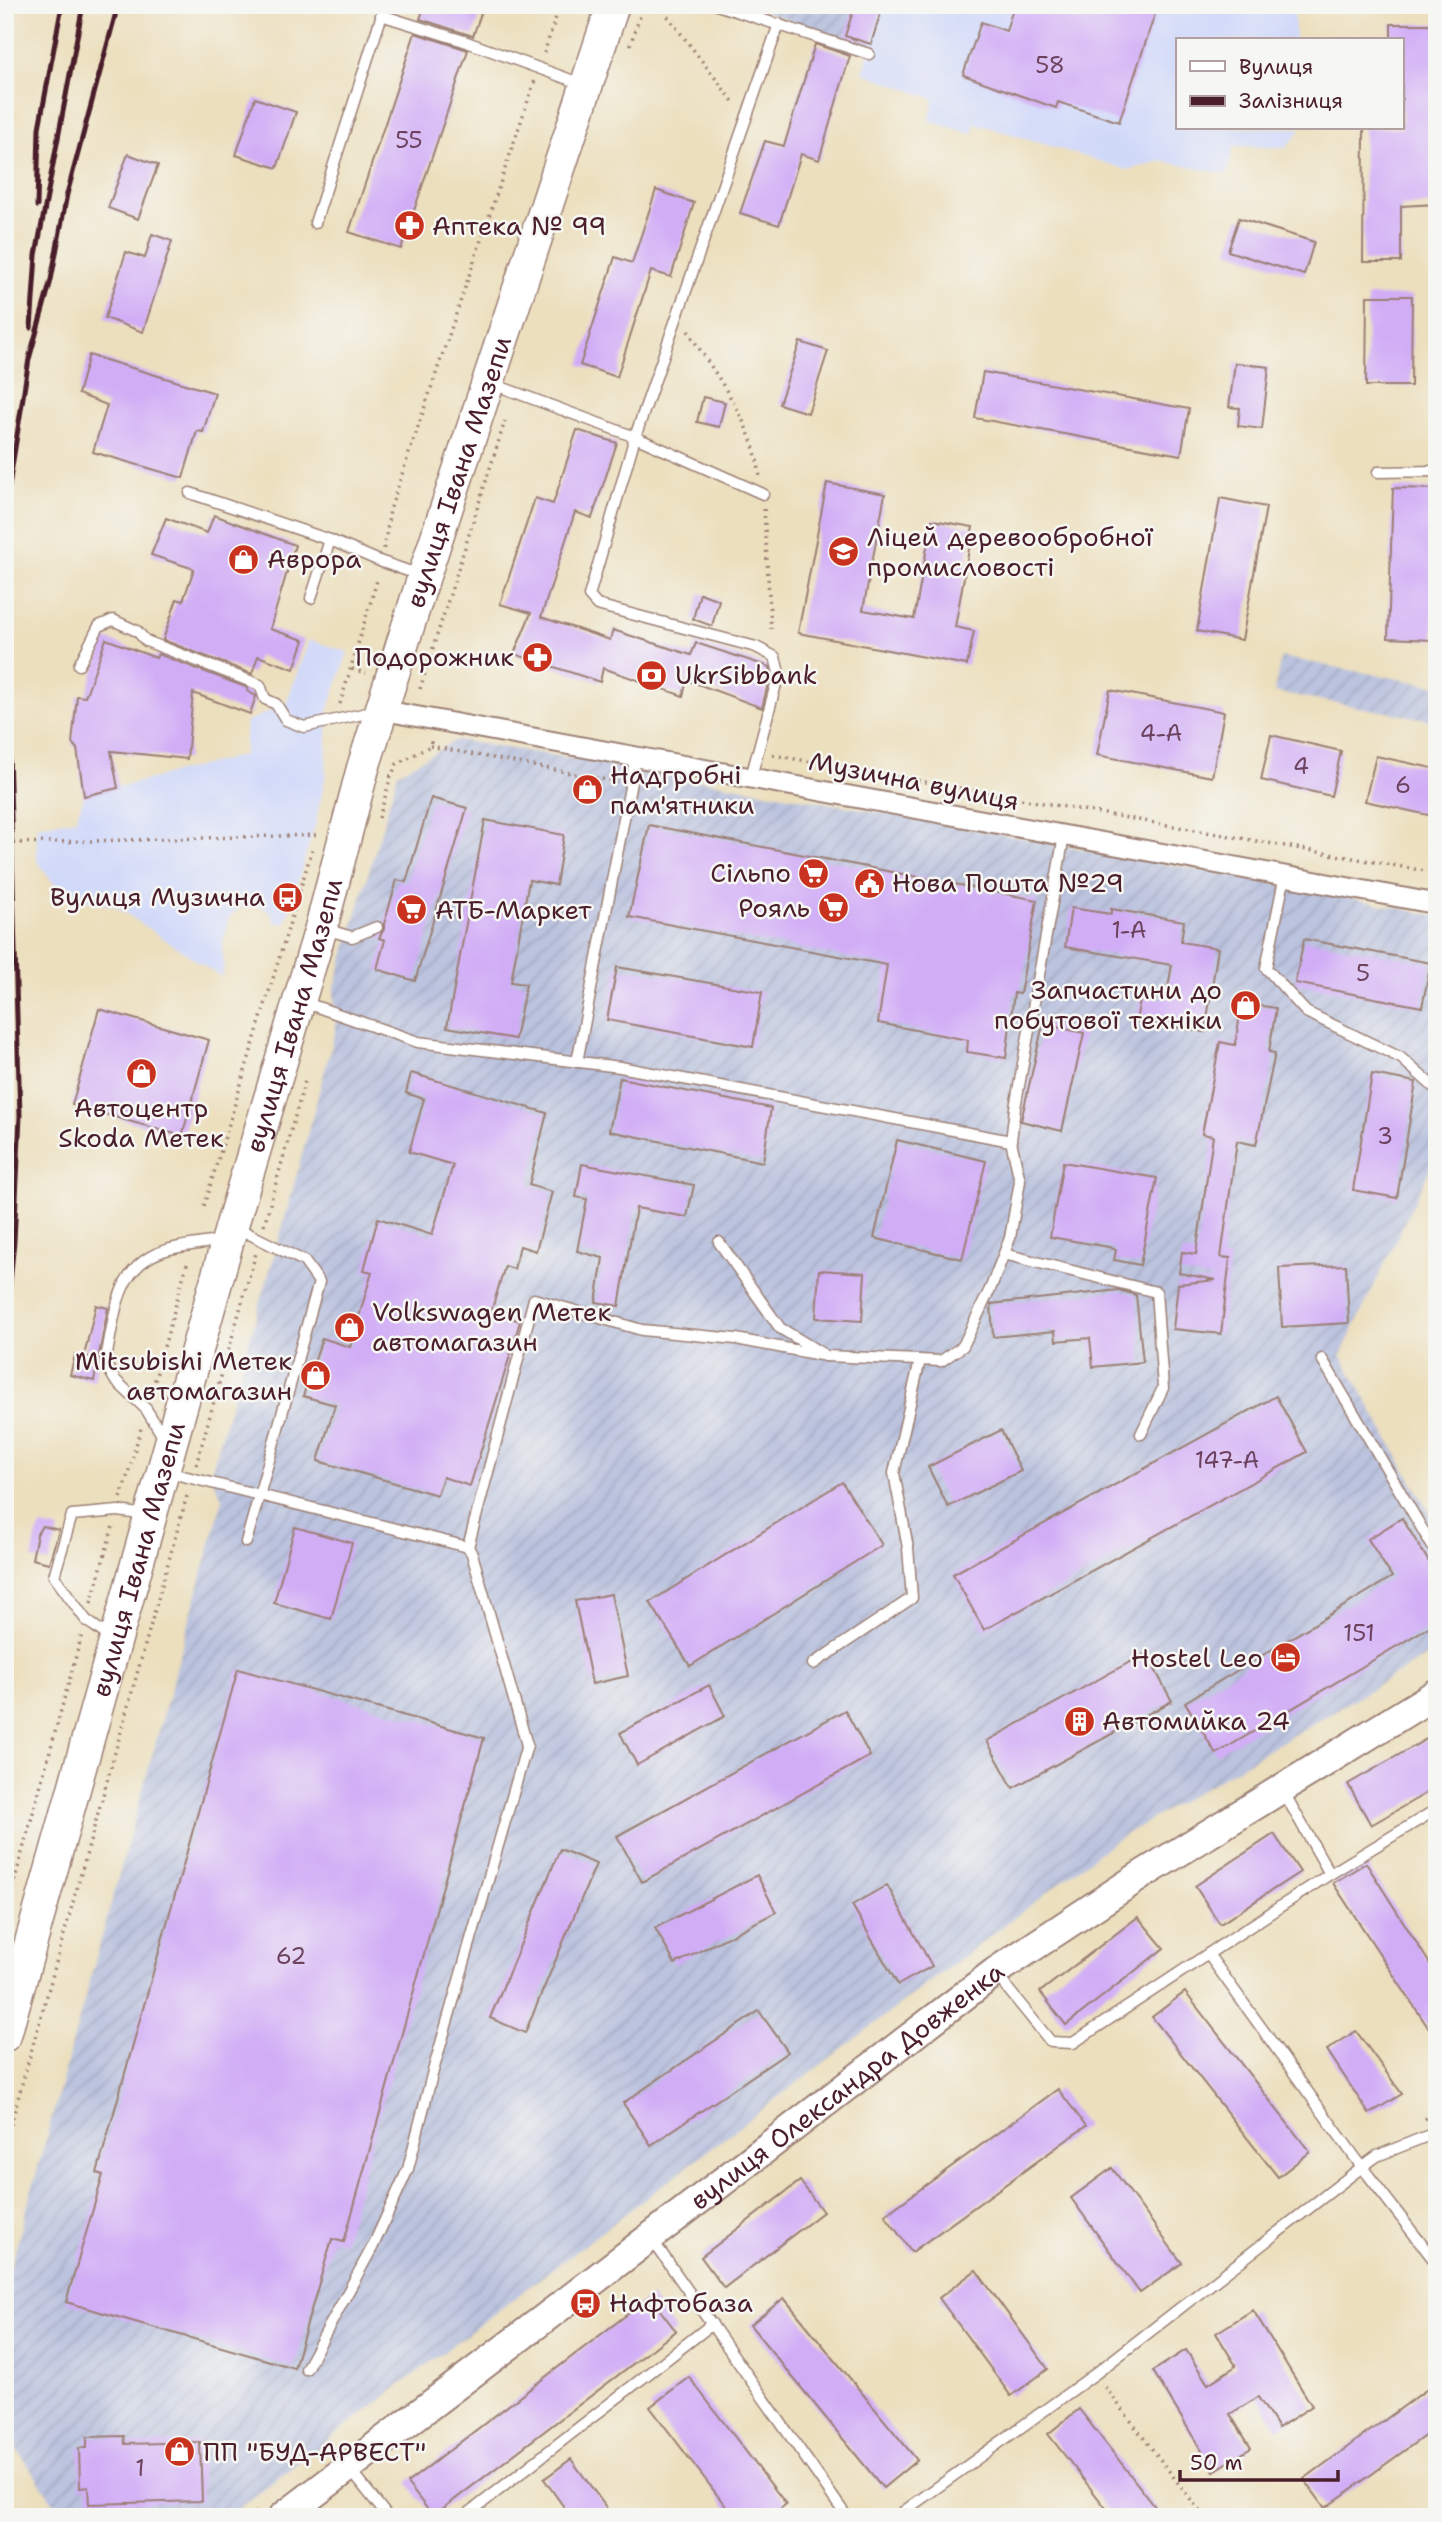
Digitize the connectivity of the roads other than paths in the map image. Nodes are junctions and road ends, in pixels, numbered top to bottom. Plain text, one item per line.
1 (613, 5) edge
2 (717, 5) edge
3 (383, 10) edge
4 (779, 24) junction
5 (869, 54) dead end
6 (586, 85) junction
7 (314, 223) dead end
8 (502, 387) junction
9 (635, 437) junction
10 (1437, 471) edge
11 (1378, 472) dead end
12 (190, 492) dead end
13 (763, 494) road end
14 (330, 540) junction
15 (424, 576) junction
16 (311, 598) dead end
17 (79, 665) dead end
18 (381, 710) junction
19 (636, 756) junction
20 (751, 776) junction
21 (1064, 836) junction
22 (1285, 875) junction
23 (1437, 904) edge
24 (321, 928) junction
25 (377, 928) dead end
26 (300, 1000) junction
27 (577, 1062) junction
28 (1437, 1090) edge
29 (1011, 1141) junction
30 (230, 1233) junction
31 (719, 1242) dead end
32 (1004, 1254) junction
33 (826, 1356) junction
34 (1322, 1359) dead end
35 (920, 1360) junction
36 (1141, 1434) dead end
37 (175, 1466) junction
38 (259, 1496) junction
39 (151, 1515) junction
40 (246, 1542) dead end
41 (468, 1547) junction
42 (1437, 1554) edge
43 (115, 1641) junction
44 (813, 1664) dead end
45 (1437, 1693) edge
46 (1282, 1790) junction
47 (1437, 1809) edge
48 (1330, 1874) junction
49 (1208, 1954) junction
50 (995, 1972) junction
51 (5, 2035) edge
52 (1437, 2132) edge
53 (1362, 2167) junction
54 (650, 2238) junction
55 (1437, 2264) edge
56 (712, 2324) junction
57 (306, 2369) dead end
58 (349, 2467) junction
59 (283, 2517) edge
60 (388, 2517) edge
61 (464, 2517) edge
62 (848, 2517) edge
63 (896, 2517) edge

1 - 6 main road, вулиця Івана Мазепи
2 - 4 lane
3 - 6 lane
3 - 7 lane
4 - 5 lane
4 - 9 lane
6 - 8 main road, вулиця Івана Мазепи
8 - 9 lane
8 - 15 main road, вулиця Івана Мазепи
9 - 13 lane
9 - 20 lane
10 - 11 lane
12 - 14 lane
14 - 15 lane
14 - 16 lane
15 - 18 main road, вулиця Івана Мазепи
17 - 18 lane
18 - 19 street, Музична вулиця
18 - 24 main road, вулиця Івана Мазепи
19 - 20 street, Музична вулиця
19 - 27 lane
20 - 21 street, Музична вулиця
21 - 22 street, Музична вулиця
21 - 29 lane
22 - 23 street, Музична вулиця
22 - 28 lane
24 - 25 lane
24 - 26 main road, вулиця Івана Мазепи
26 - 27 lane
26 - 30 main road, вулиця Івана Мазепи
27 - 29 lane
29 - 32 lane
30 - 37 main road, вулиця Івана Мазепи
30 - 37 lane
30 - 38 lane
31 - 33 lane
32 - 35 lane
32 - 36 lane
33 - 35 lane
33 - 41 lane
34 - 42 lane
35 - 44 lane
37 - 38 lane
37 - 39 main road, вулиця Івана Мазепи
38 - 40 lane
38 - 41 lane
39 - 43 main road, вулиця Івана Мазепи
39 - 43 lane
41 - 57 lane
43 - 51 main road, вулиця Івана Мазепи
45 - 46 main road, вулиця Олександра Довженка
46 - 48 lane
46 - 50 main road, вулиця Олександра Довженка
47 - 48 lane
48 - 49 lane
49 - 50 lane
49 - 53 lane
50 - 54 main road, вулиця Олександра Довженка
52 - 53 lane
53 - 55 lane
53 - 63 lane
54 - 56 lane
54 - 58 main road, вулиця Олександра Довженка
56 - 61 lane
56 - 62 lane
58 - 59 main road, вулиця Олександра Довженка
58 - 60 lane

